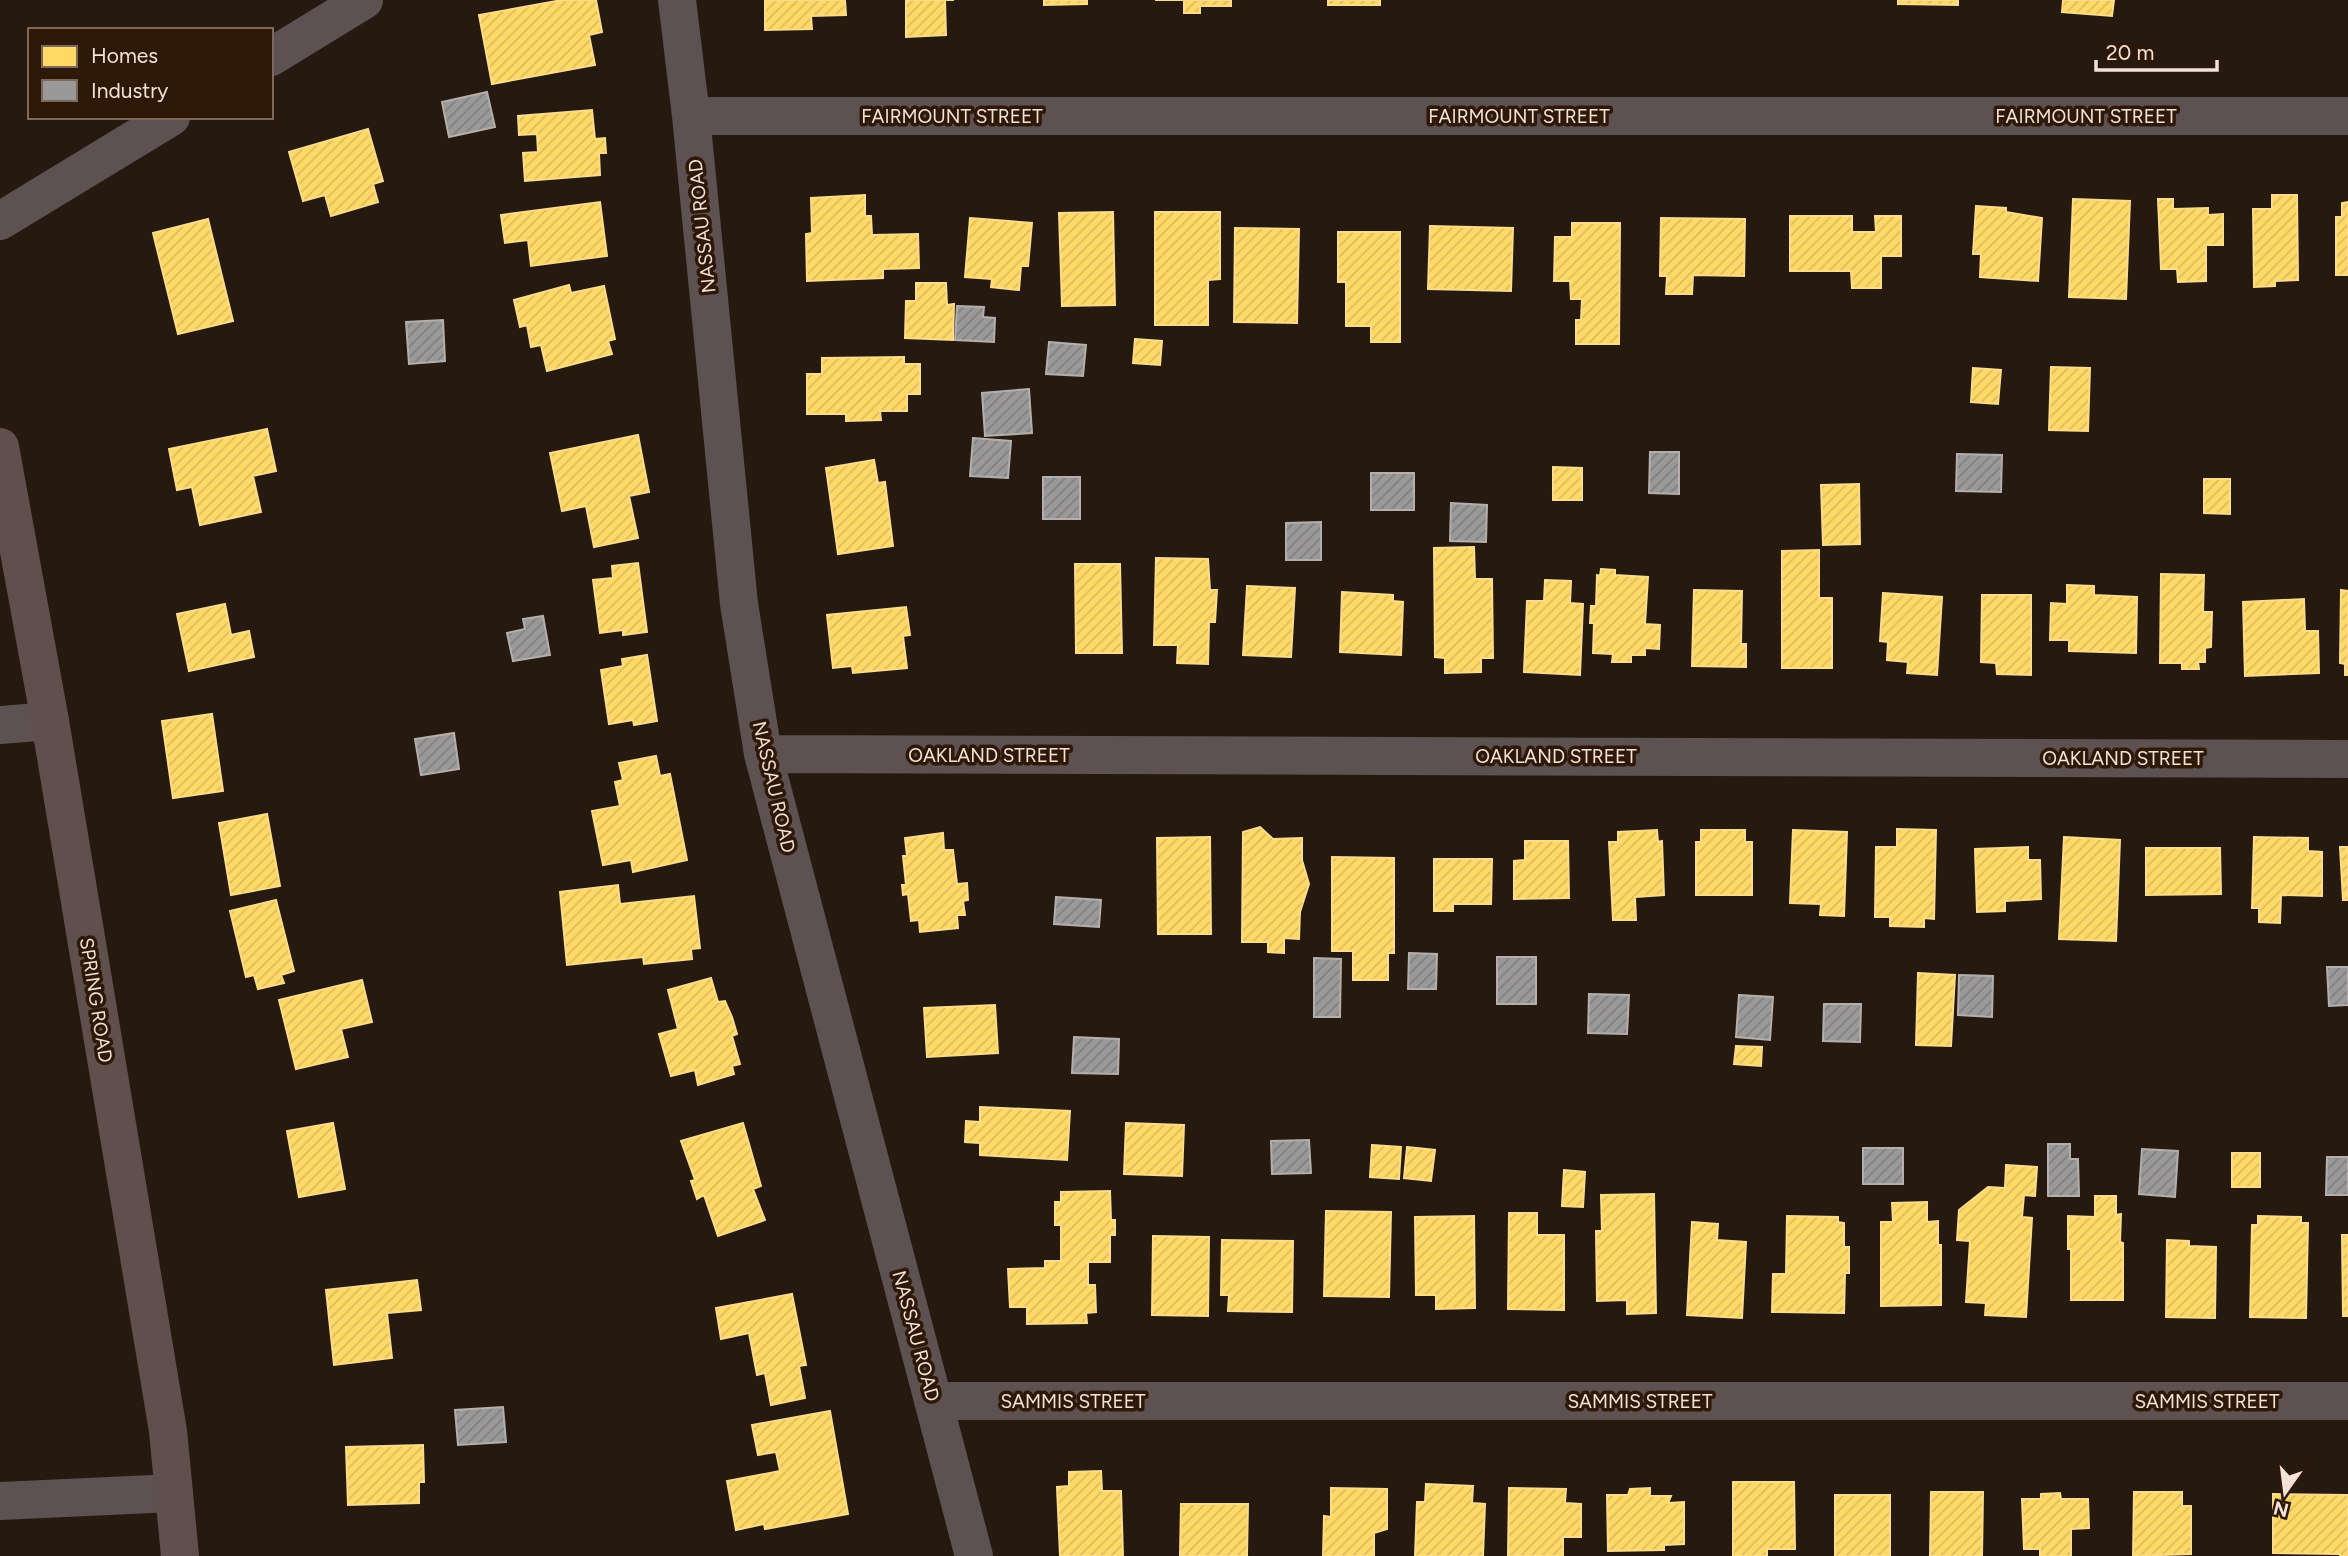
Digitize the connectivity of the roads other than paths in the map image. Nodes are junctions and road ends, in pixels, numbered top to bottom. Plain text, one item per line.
1 (365, 0) edge
2 (677, 0) edge
3 (273, 56) edge
4 (691, 116) junction
5 (2348, 116) edge
6 (168, 119) edge
7 (0, 221) edge
8 (0, 447) edge
9 (50, 721) junction
10 (0, 725) edge
11 (763, 754) junction
12 (2348, 759) edge
13 (933, 1401) junction
14 (2348, 1401) edge
15 (174, 1493) junction
16 (0, 1500) edge
17 (180, 1556) edge
18 (974, 1556) edge

1 - 3 street
2 - 4 street, NASSAU ROAD
4 - 5 street, FAIRMOUNT STREET
4 - 11 street, NASSAU ROAD
6 - 7 street
8 - 9 main road, SPRING ROAD
9 - 10 street
9 - 15 main road, SPRING ROAD
11 - 12 street, OAKLAND STREET
11 - 13 street, NASSAU ROAD
13 - 14 street, SAMMIS STREET
13 - 18 street, NASSAU ROAD
15 - 16 street
15 - 17 main road, SPRING ROAD

